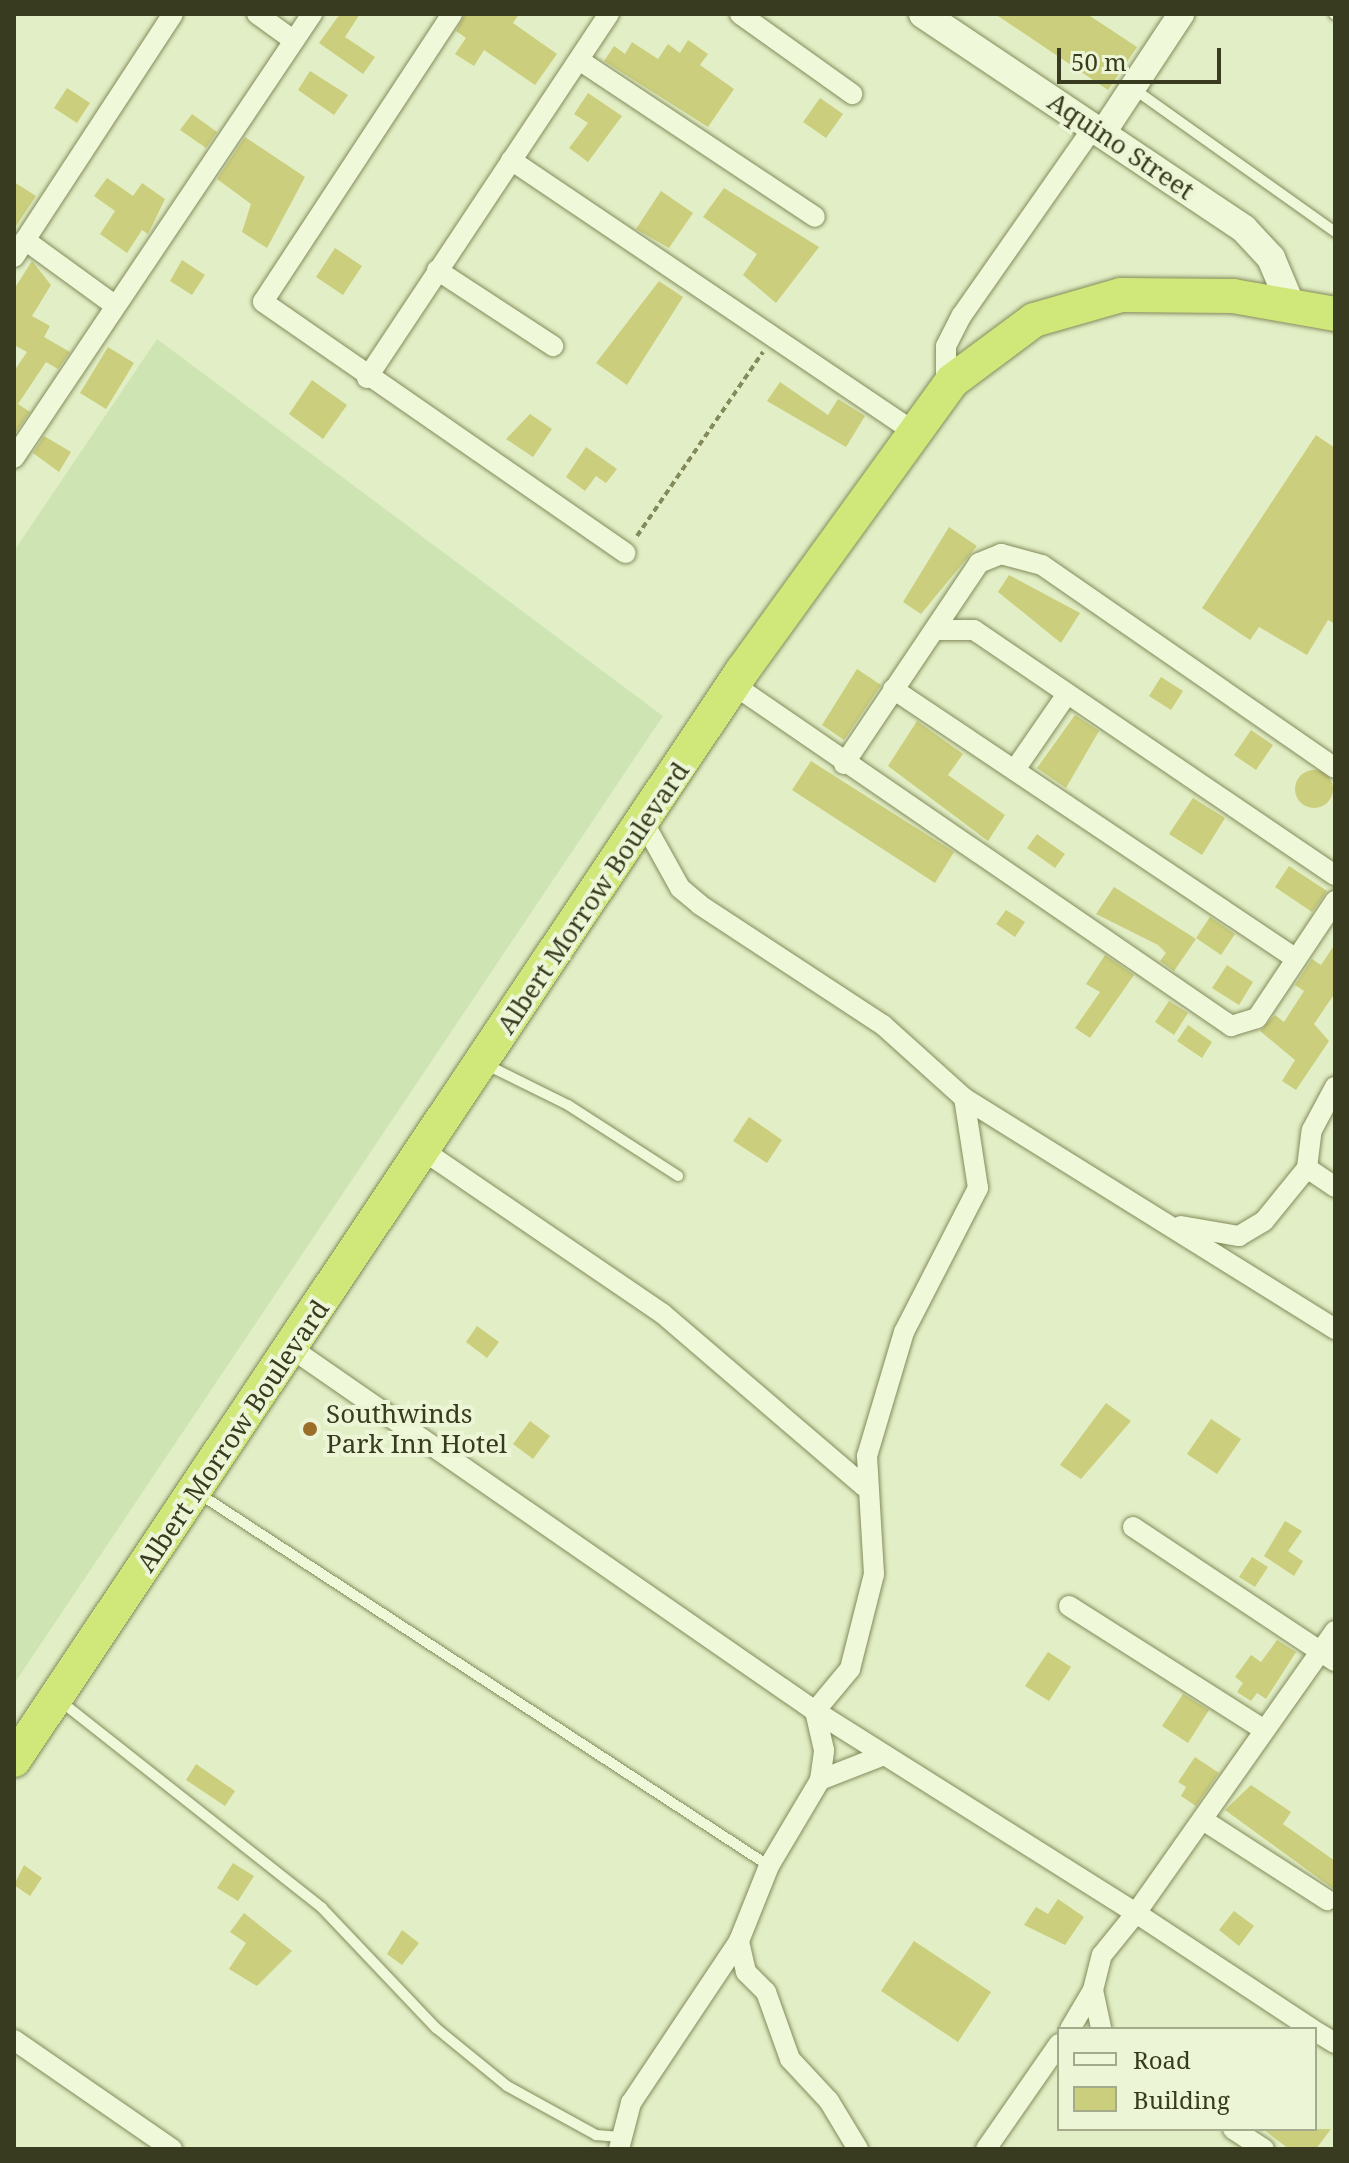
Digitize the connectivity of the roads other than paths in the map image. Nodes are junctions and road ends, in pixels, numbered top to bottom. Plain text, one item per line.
1 (173, 14) edge
2 (257, 14) edge
3 (312, 14) edge
4 (452, 14) edge
5 (609, 14) edge
6 (740, 14) edge
7 (1181, 14) edge
8 (938, 18) edge
9 (293, 40) junction
10 (579, 60) junction
11 (1132, 88) junction
12 (852, 94) dead end
13 (1098, 131) junction
14 (511, 160) junction
15 (815, 217) dead end
16 (1335, 232) edge
17 (20, 249) edge
18 (437, 270) junction
19 (1290, 303) junction
20 (113, 304) junction
21 (1335, 314) edge
22 (553, 346) dead end
23 (367, 378) junction
24 (946, 388) junction
25 (912, 430) junction
26 (14, 458) edge
27 (625, 553) road end
28 (935, 630) junction
29 (734, 685) junction
30 (893, 689) junction
31 (1067, 694) junction
32 (844, 764) junction
33 (1016, 768) junction
34 (1335, 768) edge
35 (644, 823) junction
36 (1335, 875) edge
37 (1335, 901) edge
38 (1296, 959) junction
39 (483, 1063) junction
40 (1335, 1087) edge
41 (964, 1098) junction
42 (424, 1151) junction
43 (1307, 1168) junction
44 (678, 1176) dead end
45 (1335, 1187) edge
46 (1169, 1225) junction
47 (1335, 1329) edge
48 (291, 1348) junction
49 (864, 1486) junction
50 (196, 1492) junction
51 (1133, 1527) dead end
52 (1069, 1606) dead end
53 (1335, 1631) edge
54 (1328, 1656) edge
55 (57, 1699) junction
56 (815, 1711) junction
57 (1263, 1729) junction
58 (884, 1755) junction
59 (14, 1760) edge
60 (820, 1780) junction
61 (1203, 1820) junction
62 (769, 1866) junction
63 (1327, 1900) dead end
64 (1136, 1913) junction
65 (739, 1941) junction
66 (1093, 1990) junction
67 (1071, 2027) edge
68 (1101, 2027) edge
69 (1309, 2027) edge
70 (1317, 2032) edge
71 (14, 2040) edge
72 (1335, 2043) edge
73 (1057, 2047) edge
74 (1236, 2131) edge
75 (618, 2143) edge
76 (172, 2149) edge
77 (858, 2149) edge
78 (986, 2149) edge
79 (1264, 2149) edge

1 - 17 street
2 - 9 street
3 - 9 street
4 - 23 street
5 - 10 street
6 - 12 street
7 - 11 street
8 - 13 main road, Aquino Street
9 - 20 street
10 - 14 street
10 - 15 street
11 - 13 street
11 - 16 lane
13 - 19 main road, Aquino Street
13 - 24 street
14 - 18 street
14 - 25 street
17 - 20 street
18 - 22 street
18 - 23 street
19 - 21 highway, Albert Morrow Boulevard
19 - 24 highway, Albert Morrow Boulevard
20 - 26 street
23 - 27 street
24 - 25 highway, Albert Morrow Boulevard
25 - 29 highway, Albert Morrow Boulevard
28 - 30 street
28 - 31 street
28 - 34 street
29 - 32 street
29 - 35 highway, Albert Morrow Boulevard
30 - 32 street
30 - 33 street
31 - 33 street
31 - 36 street
32 - 38 street
33 - 38 street
35 - 39 highway, Albert Morrow Boulevard
35 - 41 street
37 - 38 street
39 - 42 highway, Albert Morrow Boulevard
39 - 44 lane
40 - 43 street
41 - 46 street
41 - 49 street
42 - 48 highway, Albert Morrow Boulevard
42 - 49 street
43 - 45 street
43 - 46 street
46 - 47 street
48 - 50 highway, Albert Morrow Boulevard
48 - 56 street
49 - 56 street
50 - 55 highway, Albert Morrow Boulevard
50 - 62 lane
51 - 54 street
52 - 57 street
53 - 54 street
54 - 57 street
55 - 59 highway, Albert Morrow Boulevard
55 - 75 lane
56 - 58 street
56 - 60 street
57 - 61 street
58 - 60 street
58 - 64 street
60 - 62 street
61 - 63 street
61 - 64 street
62 - 65 street
64 - 66 street
64 - 69 street
65 - 75 street
65 - 77 street
66 - 67 street
66 - 68 street
70 - 72 street
71 - 76 street
73 - 78 street
74 - 79 street

